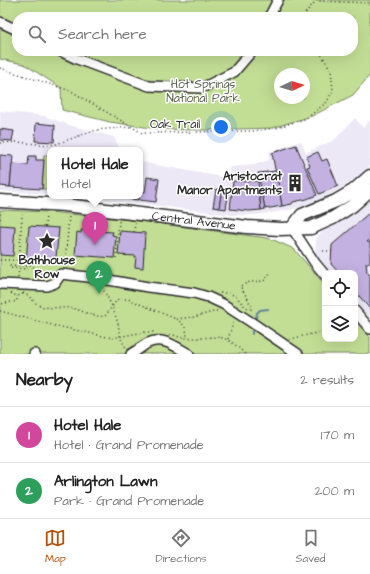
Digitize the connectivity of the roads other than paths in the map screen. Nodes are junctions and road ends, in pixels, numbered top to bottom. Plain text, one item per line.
1 (278, 0) edge
2 (272, 12) edge
3 (0, 22) edge
4 (12, 28) edge
5 (71, 56) edge
6 (248, 56) edge
7 (370, 176) edge
8 (370, 190) edge
9 (0, 201) edge
10 (292, 228) junction
11 (322, 271) edge
12 (0, 284) edge
13 (358, 315) edge
14 (370, 329) edge
15 (129, 351) edge
16 (189, 354) edge
17 (298, 354) edge

1 - 2 street
3 - 4 street
5 - 6 street
7 - 10 main road
8 - 10 main road, Central Avenue
9 - 10 main road, Central Avenue
10 - 11 street
12 - 17 street
13 - 14 street
15 - 16 street

